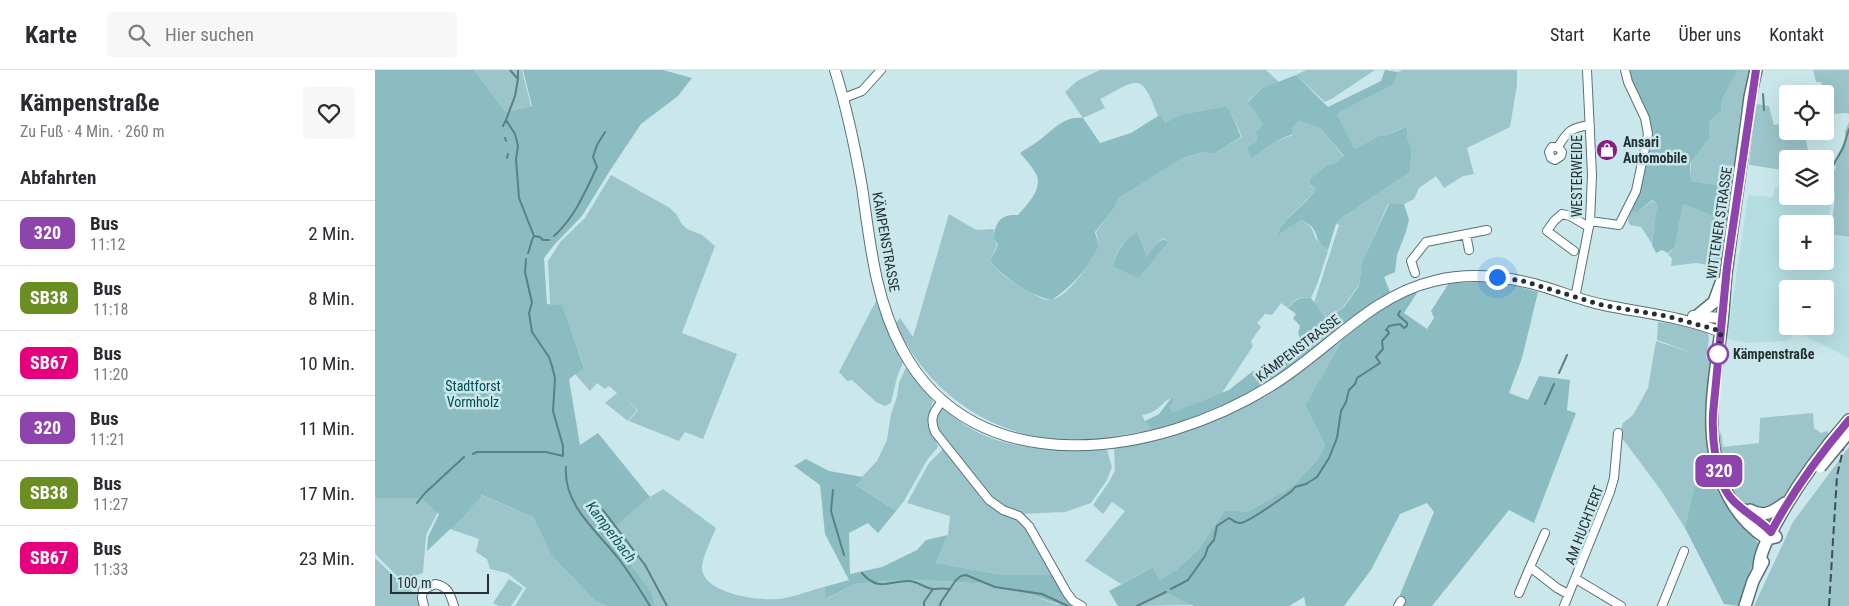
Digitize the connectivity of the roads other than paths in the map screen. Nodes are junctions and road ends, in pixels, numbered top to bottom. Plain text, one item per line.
1 (835, 70) edge
2 (881, 70) edge
3 (1587, 70) edge
4 (1625, 70) edge
5 (1755, 70) edge
6 (844, 98) junction
7 (1590, 125) junction
8 (1558, 147) dead end
9 (1589, 224) junction
10 (1487, 230) dead end
11 (1466, 234) junction
12 (1469, 250) dead end
13 (1574, 251) dead end
14 (1727, 267) junction
15 (1415, 273) dead end
16 (1575, 298) junction
17 (1666, 316) junction
18 (1697, 316) junction
19 (1722, 318) junction
20 (1721, 332) junction
21 (943, 400) junction
22 (1849, 420) edge
23 (1849, 432) edge
24 (1618, 433) dead end
25 (1734, 500) junction
26 (1788, 501) junction
27 (1545, 533) dead end
28 (1772, 536) junction
29 (1684, 552) dead end
30 (1530, 567) junction
31 (1576, 579) junction
32 (1519, 593) dead end
33 (1568, 594) junction
34 (424, 606) edge
35 (454, 606) edge
36 (1082, 606) edge
37 (1564, 606) edge
38 (1621, 606) edge
39 (1662, 606) edge
40 (1745, 606) edge

1 - 6 street, KÄMPENSTRASSE
2 - 6 street
3 - 7 street, WESTERWEIDE
4 - 9 street
5 - 14 main road, WITTENER STRASSE
6 - 21 street, KÄMPENSTRASSE
7 - 8 street, WESTERWEIDE
7 - 9 street, WESTERWEIDE
9 - 13 street, WESTERWEIDE
9 - 16 street, WESTERWEIDE
10 - 11 street
11 - 12 street
11 - 15 street
14 - 18 main road
14 - 19 main road, WITTENER STRASSE
16 - 17 street, KÄMPENSTRASSE
16 - 21 street, KÄMPENSTRASSE
17 - 18 street, KÄMPENSTRASSE
17 - 20 street, KÄMPENSTRASSE
18 - 19 street, KÄMPENSTRASSE
19 - 20 main road, WITTENER STRASSE
20 - 25 main road, WITTENER STRASSE
21 - 36 street
22 - 26 main road
23 - 28 main road, bridge
24 - 31 street, AM HUCHTERT
25 - 26 main road
25 - 28 main road, WITTENER STRASSE
26 - 28 main road
27 - 30 street
28 - 40 main road
29 - 39 street
30 - 32 street
30 - 33 street
31 - 33 street, AM HUCHTERT
31 - 38 street
33 - 37 street, AM HUCHTERT
34 - 35 street

